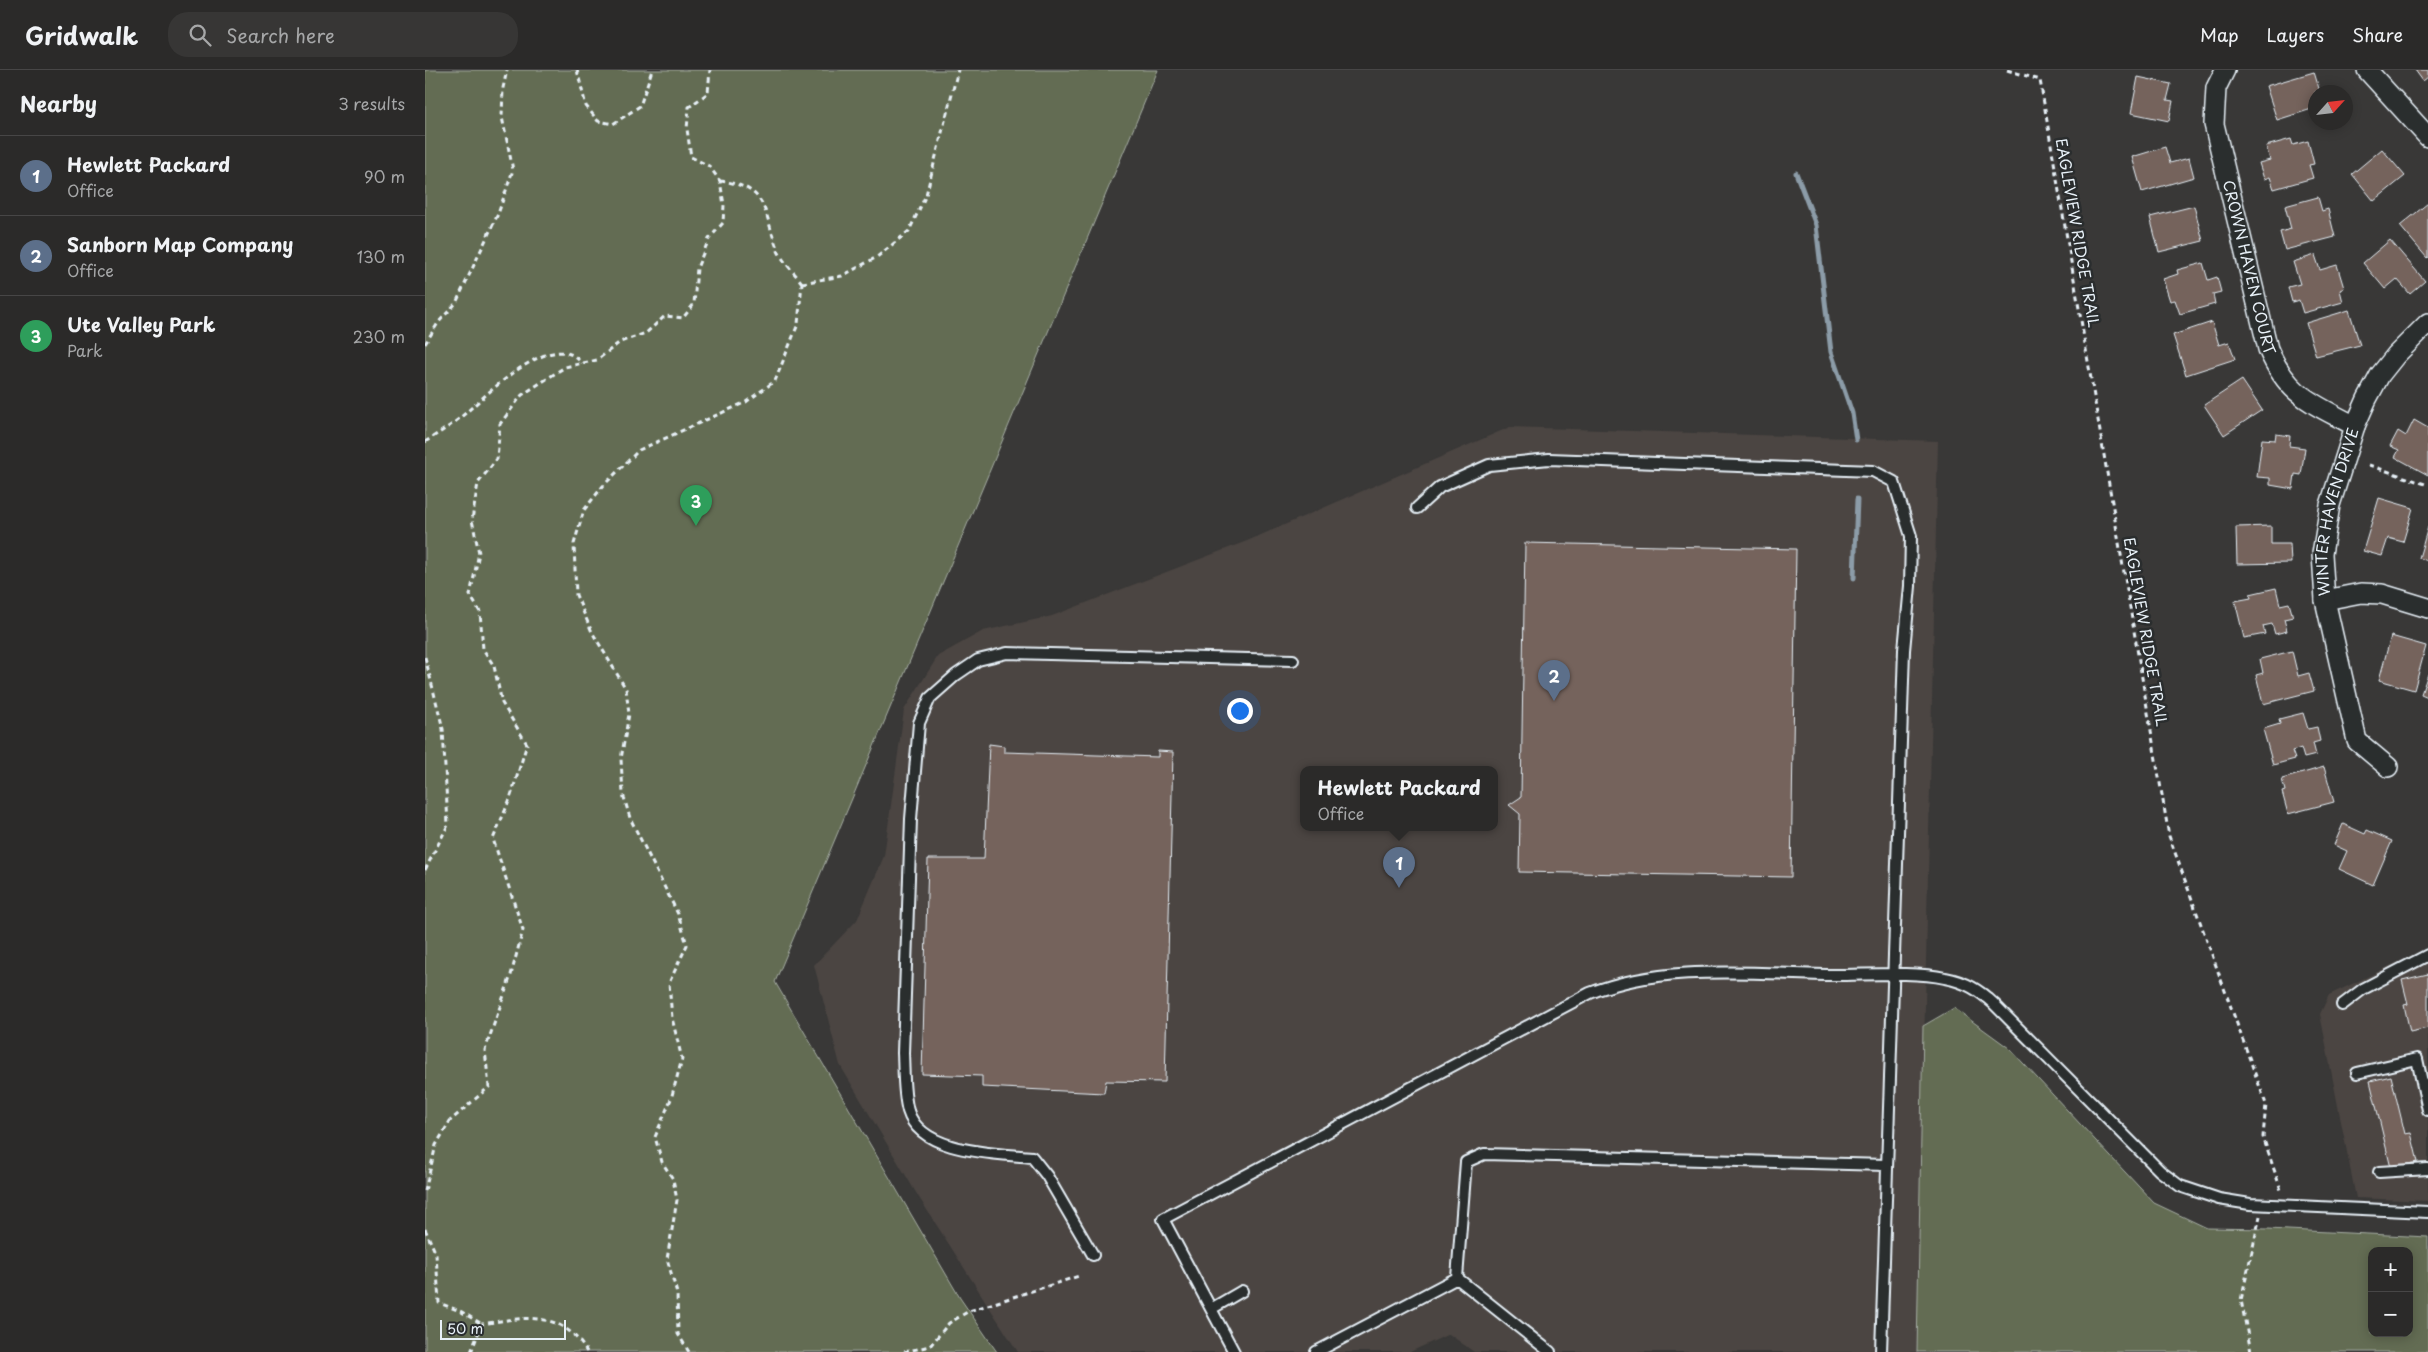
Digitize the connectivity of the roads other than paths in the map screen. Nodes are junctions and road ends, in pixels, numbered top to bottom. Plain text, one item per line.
1 (2225, 70) edge
2 (2367, 70) edge
3 (2428, 137) edge
4 (2428, 323) edge
5 (2355, 426) junction
6 (1417, 508) dead end
7 (2325, 600) junction
8 (2428, 608) edge
9 (1293, 660) dead end
10 (2387, 768) dead end
11 (2428, 955) edge
12 (1892, 975) junction
13 (2342, 1005) dead end
14 (2357, 1074) dead end
15 (2428, 1110) edge
16 (1886, 1165) junction
17 (2428, 1169) edge
18 (2379, 1172) dead end
19 (2428, 1212) edge
20 (1093, 1254) dead end
21 (1457, 1278) junction
22 (1242, 1291) dead end
23 (1211, 1309) junction
24 (1234, 1352) edge
25 (1316, 1352) edge
26 (1550, 1352) edge
27 (1881, 1352) edge

1 - 5 street, CROWN HAVEN COURT
2 - 3 street
4 - 5 street, WINTER HAVEN DRIVE
5 - 7 street, WINTER HAVEN DRIVE
6 - 12 lane
7 - 8 street
7 - 10 street, WINTER HAVEN DRIVE
9 - 20 lane
11 - 13 lane
12 - 16 lane
12 - 19 lane
12 - 23 lane
14 - 15 lane
16 - 21 lane
16 - 27 lane
17 - 18 lane
21 - 25 lane
21 - 26 lane
22 - 23 lane
23 - 24 lane

